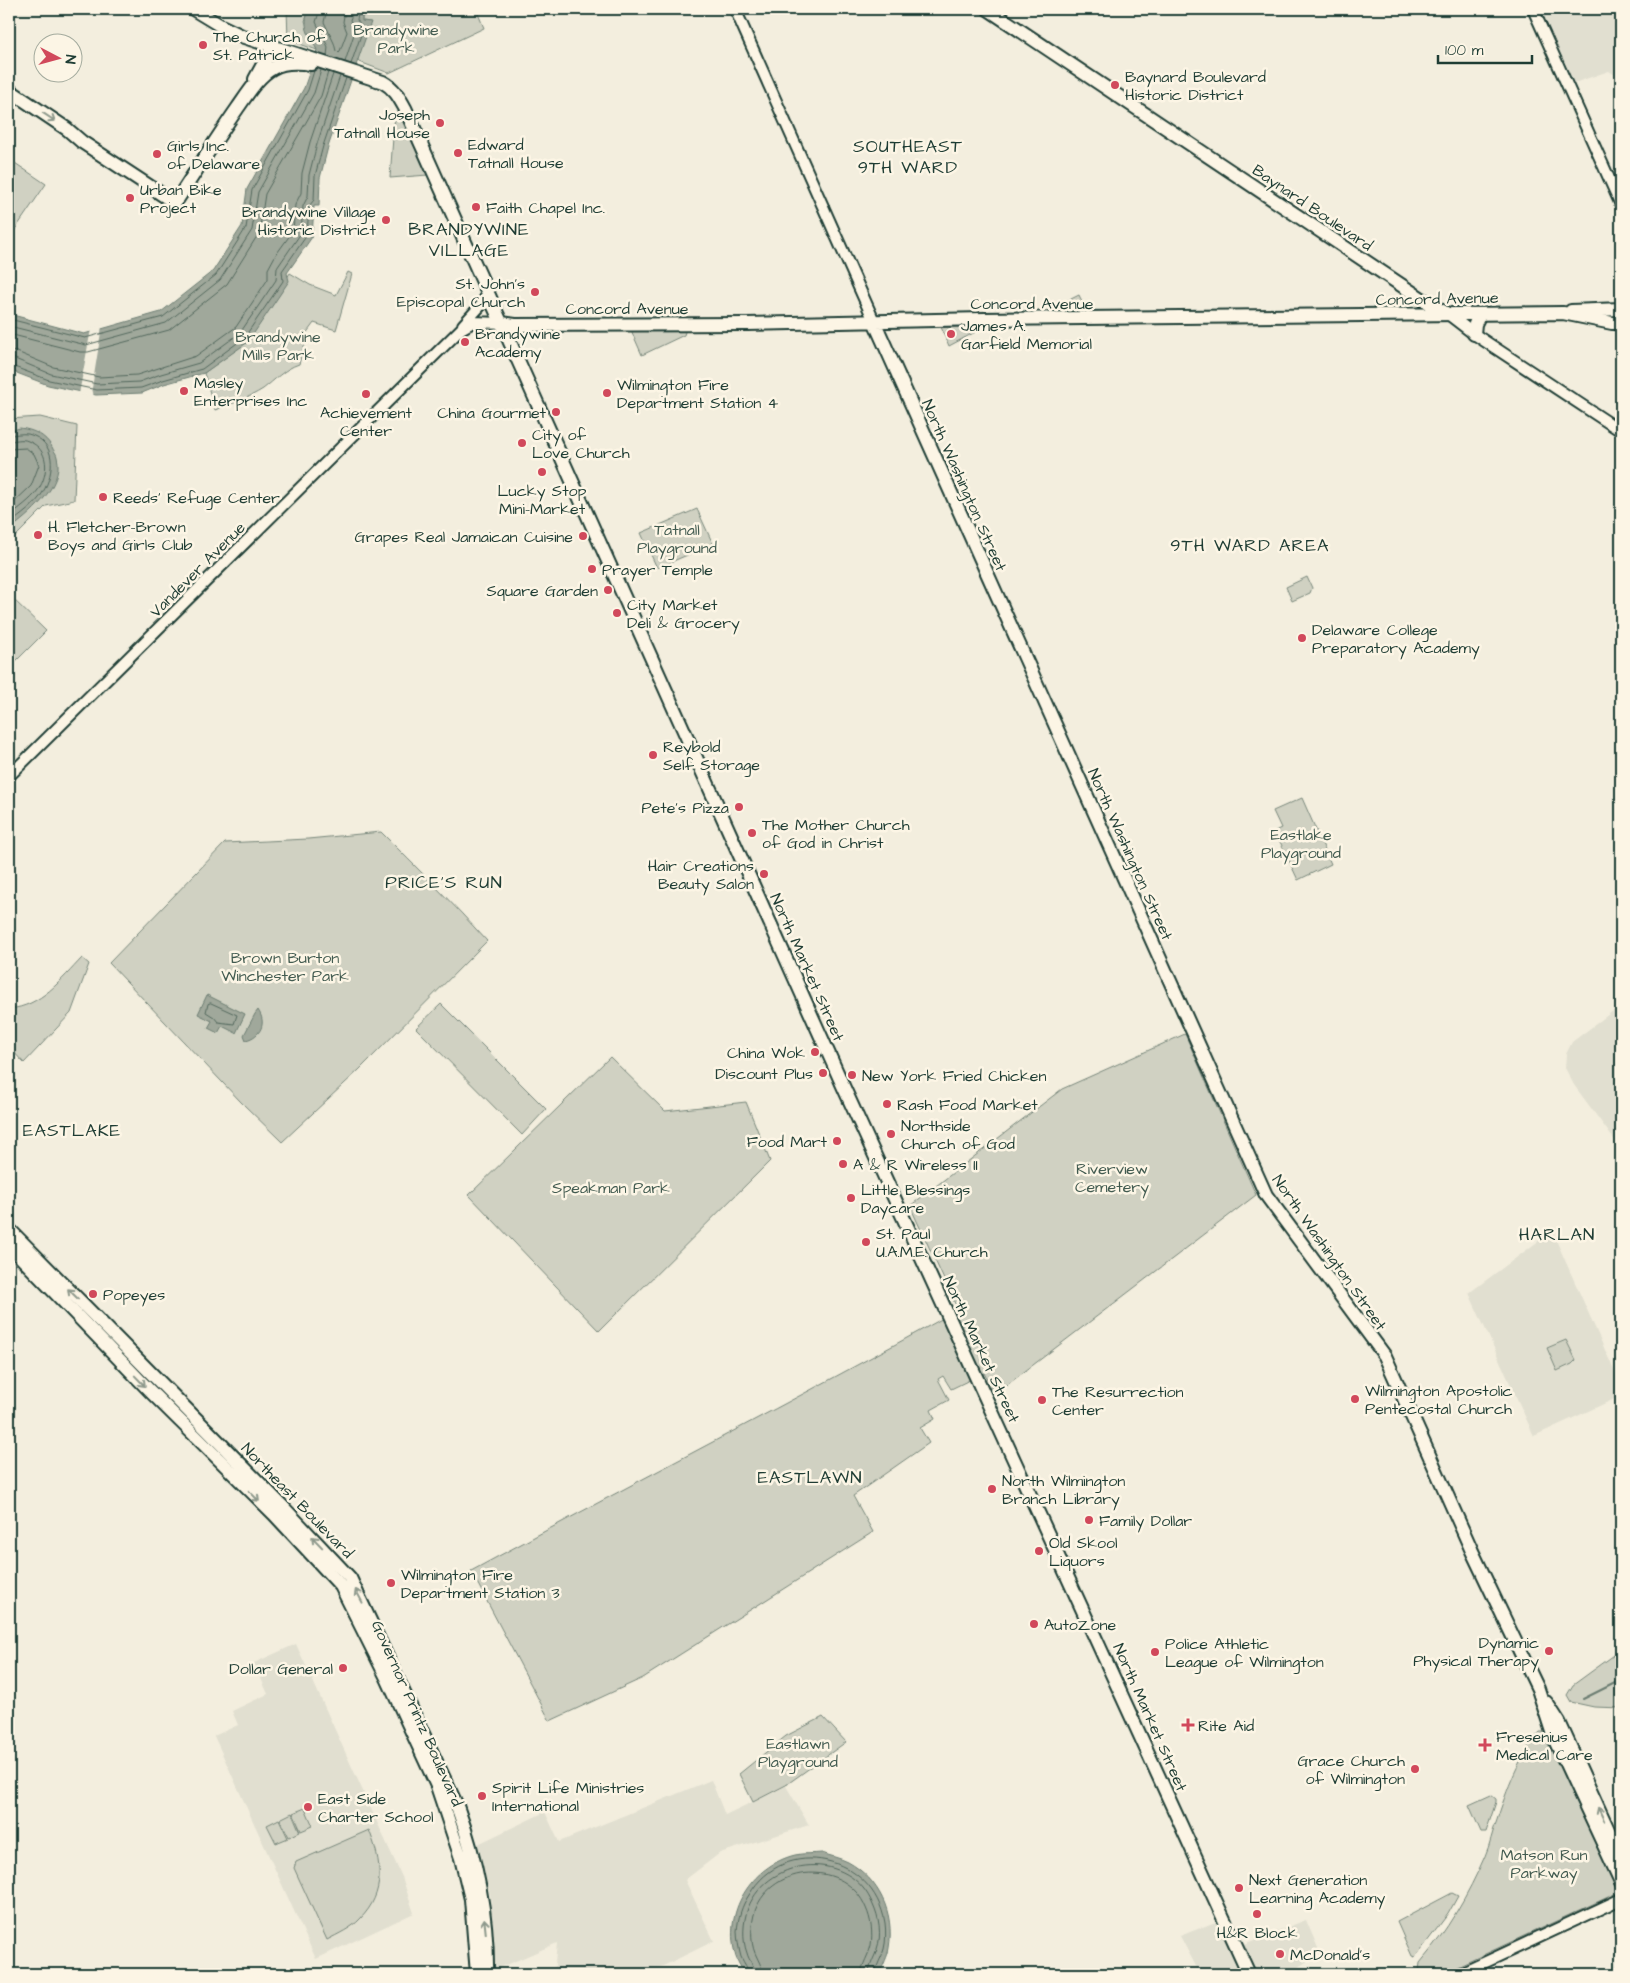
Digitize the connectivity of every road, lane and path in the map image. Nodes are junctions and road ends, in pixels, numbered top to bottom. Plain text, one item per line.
1 (193, 9) edge
2 (735, 9) edge
3 (988, 9) edge
4 (1533, 9) edge
5 (273, 46) junction
6 (304, 60) junction
7 (9, 90) edge
8 (245, 97) junction
9 (1621, 205) edge
10 (488, 292) junction
11 (1621, 309) edge
12 (1562, 313) junction
13 (1448, 314) junction
14 (1480, 314) junction
15 (874, 321) junction
16 (502, 323) junction
17 (1621, 323) edge
18 (460, 329) junction
19 (1474, 334) junction
20 (1621, 431) edge
21 (9, 776) edge
22 (9, 1229) edge
23 (9, 1245) edge
24 (165, 1405) junction
25 (219, 1443) junction
26 (341, 1586) joint
27 (1538, 1689) junction
28 (437, 1786) junction
29 (470, 1843) junction
30 (1621, 1858) edge
31 (1621, 1882) edge
32 (1621, 1899) edge
33 (477, 1974) edge
34 (487, 1974) edge
35 (1249, 1974) edge
36 (1460, 1974) edge

1 - 5 main road, North Market Street
2 - 15 street, North Washington Street
3 - 13 main road, Baynard Boulevard
4 - 9 street
5 - 6 main road, North Market Street
5 - 8 main road
6 - 8 main road
6 - 10 main road, North Market Street
7 -> 8 main road
10 - 16 main road, North Market Street
10 - 18 street
11 - 12 main road, Concord Avenue
12 - 14 main road, Concord Avenue
12 - 17 main road, Concord Avenue
13 - 14 main road, Concord Avenue
13 - 15 main road, Concord Avenue
13 - 19 street, Baynard Boulevard
14 - 19 main road
15 - 16 main road, Concord Avenue
15 - 27 main road, North Washington Street
16 - 18 street, Vandever Avenue
16 - 35 main road, North Market Street
18 - 21 street, Vandever Avenue
19 - 20 street, Baynard Boulevard
25 -> 22 main road, Northeast Boulevard
23 -> 24 main road, Northeast Boulevard
24 - 25 main road
24 -> 26 main road, Northeast Boulevard
29 -> 25 main road, Northeast Boulevard
26 - 28 main road, Governor Printz Boulevard
30 -> 27 main road, North Washington Street
27 - 31 main road, North Washington Street
28 - 29 main road
28 - 33 main road, Governor Printz Boulevard
34 -> 29 main road, Northeast Boulevard
32 - 36 street

